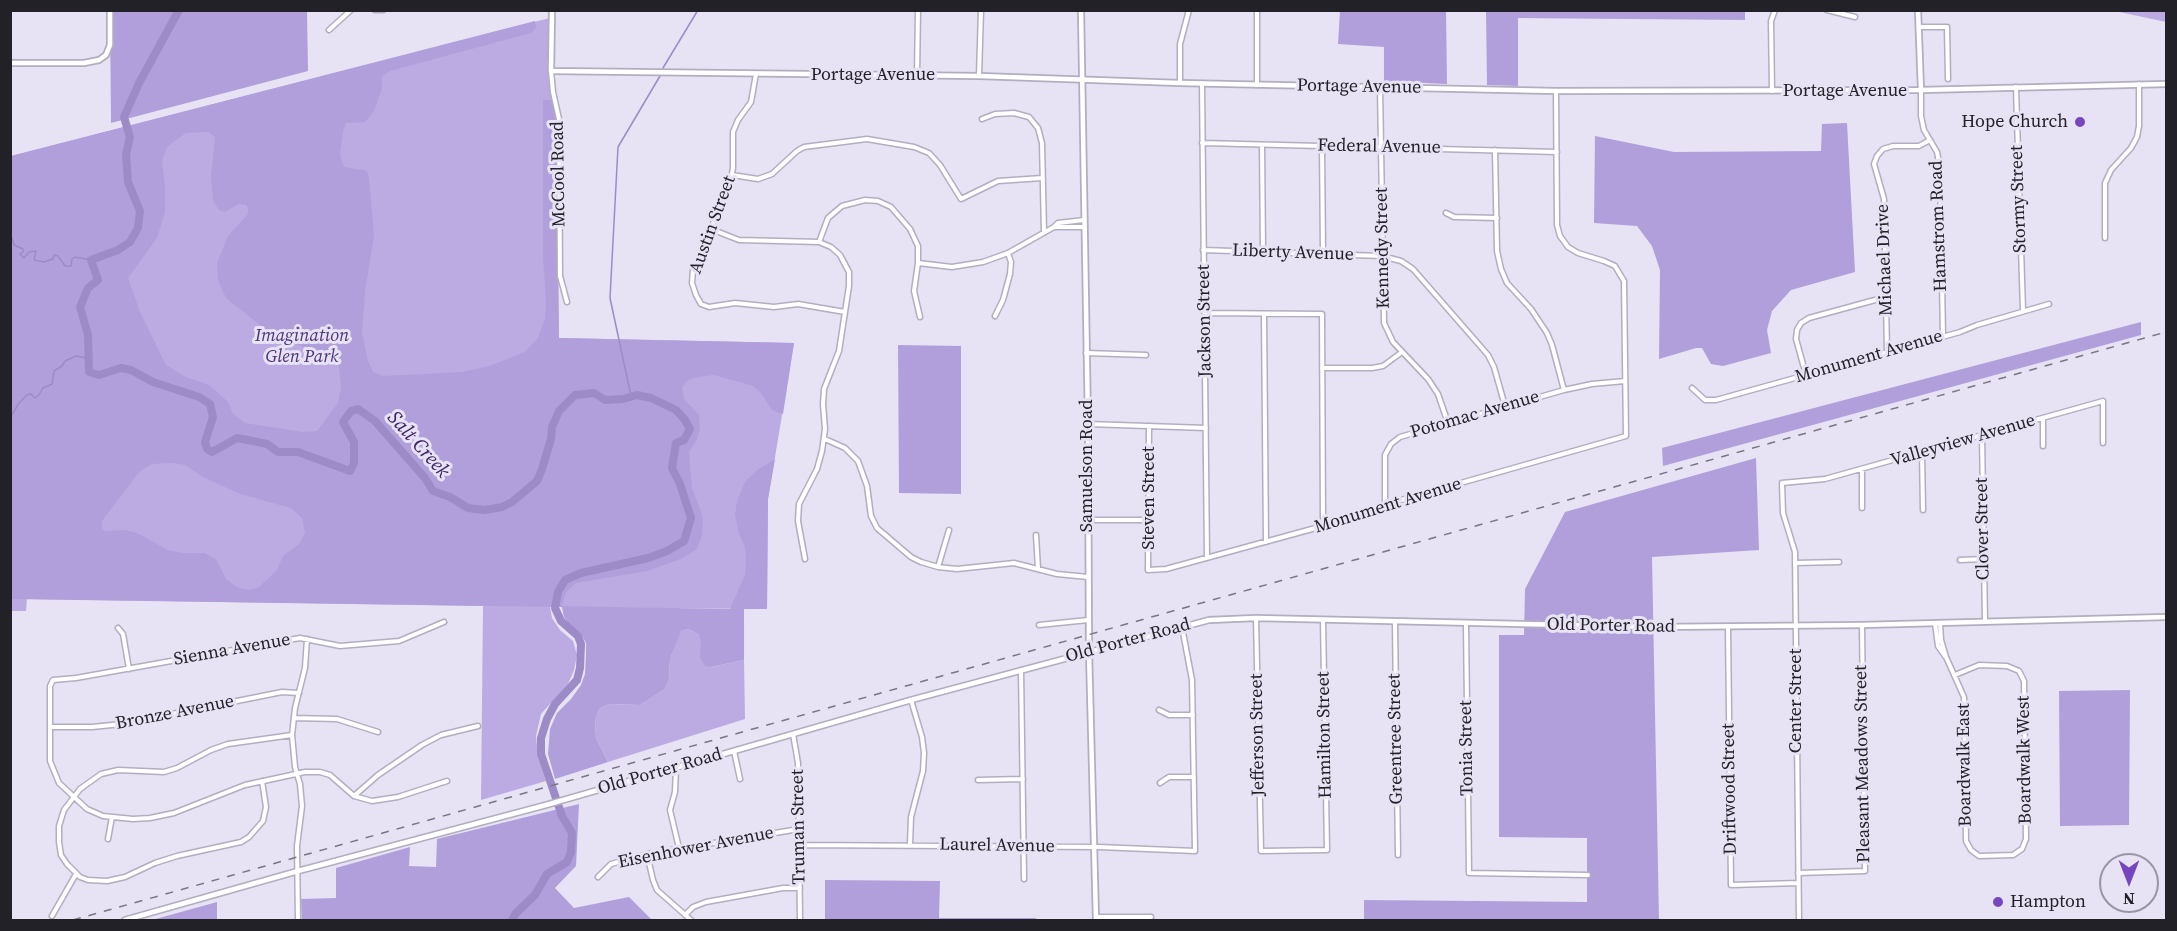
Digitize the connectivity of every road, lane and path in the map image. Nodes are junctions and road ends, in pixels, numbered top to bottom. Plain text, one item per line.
1 (110, 10) edge
2 (351, 10) edge
3 (375, 10) edge
4 (383, 10) edge
5 (552, 10) edge
6 (918, 10) edge
7 (981, 10) edge
8 (1081, 10) edge
9 (1189, 10) edge
10 (1257, 10) edge
11 (1775, 10) edge
12 (1827, 10) edge
13 (1918, 10) edge
14 (1855, 17) dead end
15 (1919, 27) junction
16 (329, 30) dead end
17 (10, 63) edge
18 (551, 71) junction
19 (756, 74) junction
20 (917, 75) junction
21 (979, 76) junction
22 (1082, 79) junction
23 (1947, 79) dead end
24 (1180, 83) junction
25 (1202, 84) junction
26 (2139, 84) junction
27 (2166, 84) edge
28 (1257, 85) junction
29 (2016, 87) junction
30 (1380, 88) junction
31 (1920, 90) junction
32 (1556, 91) junction
33 (1772, 92) junction
34 (982, 119) dead end
35 (1930, 140) junction
36 (1202, 143) junction
37 (1262, 145) junction
38 (1322, 146) junction
39 (1381, 147) junction
40 (1495, 150) junction
41 (1557, 152) junction
42 (732, 176) junction
43 (1042, 178) junction
44 (1446, 213) dead end
45 (1497, 218) junction
46 (1084, 219) junction
47 (1054, 227) junction
48 (1084, 227) junction
49 (711, 229) junction
50 (1044, 232) junction
51 (2105, 238) dead end
52 (819, 242) junction
53 (1203, 250) junction
54 (1263, 252) junction
55 (1008, 253) junction
56 (1323, 253) junction
57 (1382, 256) junction
58 (918, 263) junction
59 (1886, 297) junction
60 (567, 302) dead end
61 (2049, 304) dead end
62 (2023, 311) junction
63 (845, 313) junction
64 (1204, 313) junction
65 (1264, 314) junction
66 (920, 316) dead end
67 (995, 316) dead end
68 (1943, 337) junction
69 (1402, 352) junction
70 (1887, 352) junction
71 (1086, 354) junction
72 (1146, 355) dead end
73 (1322, 368) junction
74 (1806, 375) junction
75 (1625, 381) junction
76 (1692, 388) dead end
77 (1564, 390) junction
78 (1505, 406) junction
79 (2043, 419) junction
80 (1448, 423) junction
81 (1088, 424) junction
82 (1149, 426) junction
83 (1206, 428) junction
84 (1982, 436) junction
85 (825, 439) junction
86 (2103, 443) dead end
87 (2043, 446) dead end
88 (1922, 452) junction
89 (1862, 469) junction
90 (1782, 483) joint
91 (1385, 507) junction
92 (1862, 508) dead end
93 (1923, 510) dead end
94 (1087, 520) junction
95 (1149, 520) junction
96 (1323, 526) junction
97 (949, 530) dead end
98 (1036, 535) dead end
99 (1266, 542) junction
100 (1207, 558) junction
101 (805, 559) dead end
102 (1984, 559) junction
103 (1960, 560) dead end
104 (1839, 562) dead end
105 (1795, 563) junction
106 (938, 567) junction
107 (1038, 569) junction
108 (1148, 570) joint
109 (1088, 577) junction
110 (2166, 617) edge
111 (1256, 618) junction
112 (1088, 620) junction
113 (1323, 620) junction
114 (444, 622) dead end
115 (1395, 622) junction
116 (1984, 622) junction
117 (1937, 623) junction
118 (1466, 624) junction
119 (1039, 625) dead end
120 (1862, 625) junction
121 (1796, 626) junction
122 (1182, 627) junction
123 (1728, 627) junction
124 (118, 628) dead end
125 (307, 639) junction
126 (1089, 652) junction
127 (129, 669) junction
128 (1021, 670) junction
129 (1955, 675) junction
130 (299, 693) junction
131 (911, 700) junction
132 (1159, 710) dead end
133 (1193, 715) junction
134 (294, 718) junction
135 (478, 726) dead end
136 (51, 727) junction
137 (378, 732) dead end
138 (793, 734) junction
139 (292, 735) junction
140 (734, 752) junction
141 (676, 767) junction
142 (297, 774) junction
143 (1194, 777) junction
144 (740, 779) dead end
145 (1023, 779) junction
146 (978, 780) dead end
147 (262, 781) junction
148 (447, 781) dead end
149 (1160, 783) dead end
150 (354, 796) junction
151 (73, 797) junction
152 (112, 817) junction
153 (799, 829) junction
154 (108, 840) dead end
155 (2025, 844) joint
156 (800, 845) junction
157 (910, 845) junction
158 (1024, 847) junction
159 (1094, 847) junction
160 (679, 848) junction
161 (1327, 850) joint
162 (647, 854) junction
163 (1398, 855) dead end
164 (298, 872) junction
165 (1797, 873) junction
166 (76, 874) junction
167 (1588, 875) dead end
168 (598, 877) dead end
169 (1024, 879) dead end
170 (1798, 883) junction
171 (800, 888) junction
172 (685, 915) junction
173 (52, 916) dead end
174 (1151, 916) dead end
175 (1096, 919) edge
176 (125, 921) edge
177 (298, 921) edge
178 (691, 921) edge
179 (800, 921) edge
180 (1799, 921) edge

1 - 17 street
2 - 16 street
3 - 4 street
5 - 18 street, McCool Road
6 - 20 street
7 - 21 street
8 - 22 street, Samuelson Road
9 - 24 street
10 - 28 street
11 - 33 street
12 - 14 street
13 - 15 street, Hamstrom Road
15 - 23 street
15 - 31 street, Hamstrom Road
18 - 19 street, Portage Avenue
18 - 60 street, McCool Road
19 - 20 street, Portage Avenue
19 - 42 street, Austin Street
20 - 21 street, Portage Avenue
21 - 22 street, Portage Avenue
22 - 24 street, Portage Avenue
22 - 46 street, Samuelson Road
24 - 25 street, Portage Avenue
25 - 28 street, Portage Avenue
25 - 36 street, Jackson Street
26 - 27 street, Portage Avenue
26 - 29 street, Portage Avenue
26 - 51 street
28 - 30 street, Portage Avenue
29 - 31 street, Portage Avenue
29 - 62 street, Stormy Street
30 - 32 street, Portage Avenue
30 - 39 street, Kennedy Street
31 - 33 street, Portage Avenue
31 - 35 street, Hamstrom Road
32 - 33 street, Portage Avenue
32 - 41 street
34 - 43 street
35 - 59 street, Michael Drive
35 - 68 street, Hamstrom Road
36 - 37 street, Federal Avenue
36 - 53 street, Jackson Street
37 - 38 street, Federal Avenue
37 - 54 street
38 - 39 street, Federal Avenue
38 - 56 street
39 - 40 street, Federal Avenue
39 - 57 street, Kennedy Street
40 - 41 street, Federal Avenue
40 - 45 street
41 - 75 street
42 - 43 street
42 - 49 street, Austin Street
43 - 50 street
44 - 45 street
45 - 77 street
46 - 47 street
46 - 48 street, Samuelson Road
47 - 48 street
47 - 50 street
48 - 71 street, Samuelson Road
49 - 52 street
49 - 63 street, Austin Street
50 - 55 street
52 - 58 street
52 - 63 street
53 - 54 street, Liberty Avenue
53 - 64 street, Jackson Street
54 - 56 street, Liberty Avenue
55 - 58 street
55 - 67 street
56 - 57 street, Liberty Avenue
57 - 69 street, Kennedy Street
57 - 78 street, Liberty Avenue
58 - 66 street
59 - 70 street, Michael Drive
59 - 74 street
61 - 62 street, Monument Avenue
62 - 68 street, Monument Avenue
63 - 85 street
64 - 65 street
64 - 83 street, Jackson Street
65 - 73 street
65 - 99 street
68 - 70 street, Monument Avenue
69 - 73 street
69 - 80 street, Kennedy Street
70 - 74 street, Monument Avenue
71 - 72 street
71 - 81 street, Samuelson Road
73 - 96 street
74 - 76 street, Monument Avenue
75 - 77 street, Potomac Avenue
75 - 91 street, Monument Avenue
77 - 78 street, Potomac Avenue
78 - 80 street, Potomac Avenue
79 - 84 street, Valleyview Avenue
79 - 86 street, Valleyview Avenue
79 - 87 street
80 - 91 street, Potomac Avenue
81 - 82 street
81 - 94 street, Samuelson Road
82 - 83 street
82 - 95 street, Steven Street
83 - 100 street, Jackson Street
84 - 88 street, Valleyview Avenue
84 - 102 street, Clover Street
85 - 101 street
85 - 106 street
88 - 89 street, Valleyview Avenue
88 - 93 street
89 - 90 street, Valleyview Avenue
89 - 92 street
90 - 105 street, Center Street
91 - 96 street, Monument Avenue
94 - 95 street
94 - 109 street, Samuelson Road
95 - 108 street, Steven Street
96 - 99 street, Monument Avenue
97 - 106 street
98 - 107 street
99 - 100 street, Monument Avenue
100 - 108 street, Monument Avenue
102 - 103 street
102 - 116 street, Clover Street
104 - 105 street
105 - 121 street, Center Street
106 - 107 street
107 - 109 street
109 - 112 street, Samuelson Road
110 - 116 street, Old Porter Road
111 - 113 street, Old Porter Road
111 - 122 street, Old Porter Road
111 - 161 street, Jefferson Street
112 - 119 street
112 - 126 street, Samuelson Road
113 - 115 street, Old Porter Road
113 - 161 street, Hamilton Street
114 - 125 street, Sienna Avenue
115 - 118 street, Old Porter Road
115 - 163 street, Greentree Street
116 - 117 street, Old Porter Road
117 - 120 street, Old Porter Road
117 - 129 street, Boardwalk East
118 - 123 street, Old Porter Road
118 - 167 street, Tonia Street
120 - 121 street, Old Porter Road
120 - 165 street, Pleasant Meadows Street
121 - 123 street, Old Porter Road
121 - 165 street, Center Street
122 - 126 street, Old Porter Road
122 - 133 street
123 - 170 street, Driftwood Street
124 - 127 street
125 - 127 street, Sienna Avenue
125 - 130 street
126 - 128 street, Old Porter Road
126 - 159 street, Samuelson Road
127 - 136 street, Sienna Avenue
128 - 131 street, Old Porter Road
128 - 145 street
129 - 155 street, Boardwalk East
129 - 155 street, Boardwalk West
130 - 134 street
130 - 136 street, Bronze Avenue
131 - 138 street, Old Porter Road
131 - 157 street
132 - 133 street
133 - 143 street
134 - 137 street
134 - 139 street
135 - 150 street
136 - 151 street
138 - 140 street, Old Porter Road
138 - 153 street, Truman Street
139 - 142 street
139 - 151 street
140 - 141 street, Old Porter Road
140 - 144 street
141 - 160 street
141 - 164 street, Old Porter Road
142 - 147 street
142 - 150 street
142 - 164 street
143 - 149 street
143 - 159 street, Laurel Avenue
145 - 146 street
145 - 158 street
147 - 152 street
147 - 166 street
148 - 150 street
151 - 152 street
151 - 166 street
152 - 154 street
153 - 156 street, Truman Street
153 - 160 street, Eisenhower Avenue
156 - 157 street, Laurel Avenue
156 - 171 street, Truman Street
157 - 158 street, Laurel Avenue
158 - 159 street, Laurel Avenue
158 - 169 street
159 - 175 street, Samuelson Road
160 - 162 street, Eisenhower Avenue
162 - 168 street, Eisenhower Avenue
162 - 172 street
164 - 176 street, Old Porter Road
164 - 177 street
165 - 170 street, Center Street
166 - 173 street
170 - 180 street, Center Street
171 - 172 street
171 - 179 street, Truman Street
172 - 178 street
174 - 175 street

